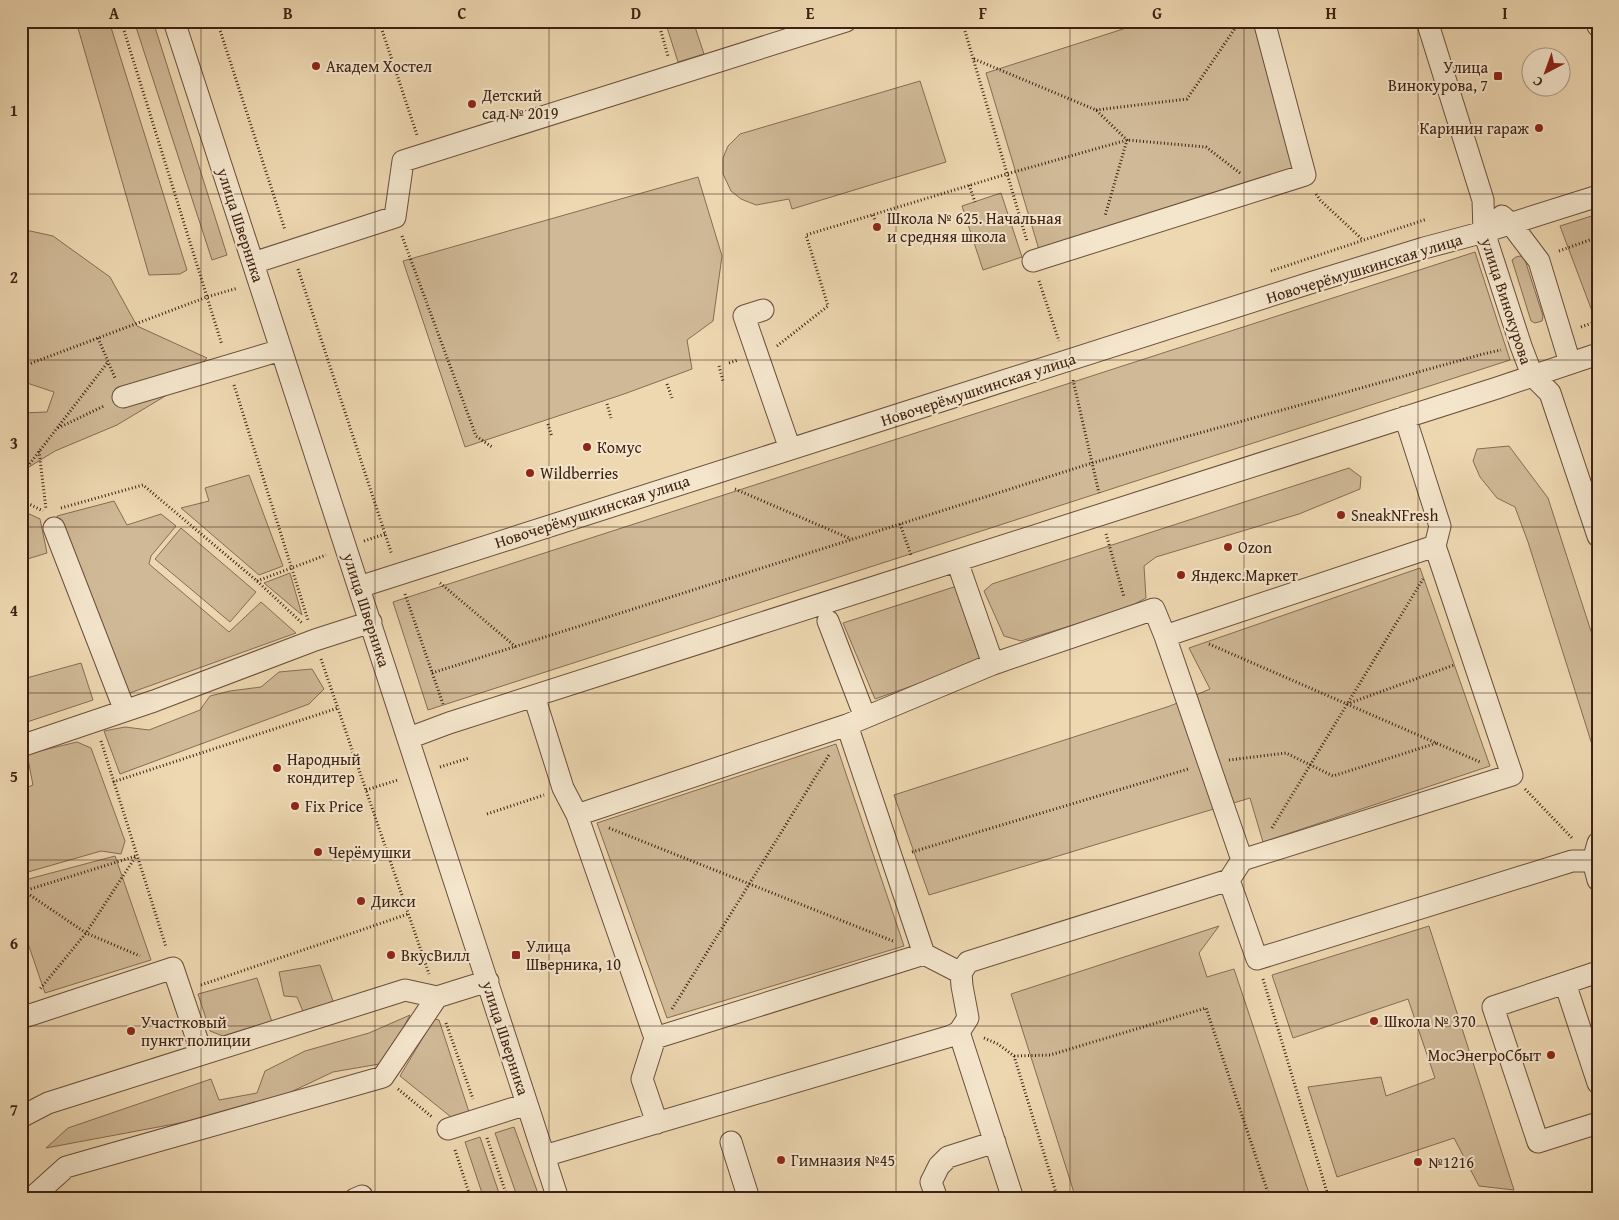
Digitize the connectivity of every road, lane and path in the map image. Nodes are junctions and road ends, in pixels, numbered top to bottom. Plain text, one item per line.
1 (121, 21) edge
2 (174, 21) edge
3 (217, 21) edge
4 (379, 21) edge
5 (658, 21) edge
6 (846, 21) edge
7 (962, 21) edge
8 (1240, 21) edge
9 (1264, 21) edge
10 (1427, 21) edge
11 (1596, 21) edge
12 (1598, 26) edge
13 (973, 59) junction
14 (666, 79) junction
15 (1096, 110) junction
16 (1127, 140) junction
17 (424, 155) junction
18 (1007, 174) junction
19 (1305, 175) junction
20 (969, 185) junction
21 (1261, 189) junction
22 (1598, 196) edge
23 (1483, 200) junction
24 (975, 202) dead end
25 (872, 215) junction
26 (395, 217) junction
27 (1511, 224) junction
28 (878, 227) dead end
29 (1484, 232) junction
30 (1598, 237) edge
31 (1098, 240) junction
32 (1364, 240) dead end
33 (292, 250) junction
34 (1559, 251) dead end
35 (1033, 261) joint
36 (253, 263) junction
37 (207, 297) junction
38 (763, 310) dead end
39 (98, 338) junction
40 (776, 346) dead end
41 (281, 350) junction
42 (1483, 354) dead end
43 (1598, 354) edge
44 (108, 362) junction
45 (1570, 363) junction
46 (228, 365) junction
47 (719, 366) dead end
48 (21, 367) edge
49 (1532, 376) junction
50 (723, 381) dead end
51 (667, 384) dead end
52 (1550, 394) junction
53 (123, 397) junction
54 (672, 398) dead end
55 (608, 404) dead end
56 (1405, 417) junction
57 (611, 418) dead end
58 (548, 424) dead end
59 (56, 429) junction
60 (552, 437) dead end
61 (492, 447) dead end
62 (790, 449) junction
63 (39, 451) junction
64 (724, 469) junction
65 (21, 475) edge
66 (21, 500) edge
67 (55, 519) joint
68 (1106, 533) dead end
69 (1598, 536) edge
70 (851, 540) junction
71 (1436, 550) junction
72 (957, 561) junction
73 (292, 568) junction
74 (398, 574) junction
75 (433, 578) dead end
76 (257, 581) junction
77 (359, 587) junction
78 (1130, 618) junction
79 (828, 621) dead end
80 (371, 622) junction
81 (1172, 634) junction
82 (314, 636) junction
83 (516, 646) junction
84 (1472, 659) junction
85 (993, 664) junction
86 (432, 673) junction
87 (534, 696) junction
88 (1347, 704) junction
89 (338, 708) junction
90 (125, 711) junction
91 (856, 721) junction
92 (95, 722) junction
93 (449, 723) junction
94 (409, 738) junction
95 (1437, 743) junction
96 (21, 746) edge
97 (469, 758) dead end
98 (1481, 762) dead end
99 (1208, 763) junction
100 (1310, 764) junction
101 (420, 773) junction
102 (1512, 775) junction
103 (113, 782) junction
104 (563, 788) junction
105 (366, 790) junction
106 (487, 814) dead end
107 (577, 815) junction
108 (136, 856) junction
109 (892, 858) junction
110 (1248, 858) junction
111 (1596, 859) edge
112 (1229, 880) junction
113 (749, 884) junction
114 (23, 891) edge
115 (408, 914) junction
116 (86, 933) junction
117 (924, 954) junction
118 (1256, 959) junction
119 (173, 968) junction
120 (1598, 972) edge
121 (961, 973) junction
122 (48, 979) dead end
123 (488, 981) junction
124 (1564, 983) junction
125 (181, 992) junction
126 (437, 997) junction
127 (672, 1010) dead end
128 (21, 1018) edge
129 (959, 1032) junction
130 (654, 1038) junction
131 (1593, 1053) edge
132 (202, 1054) junction
133 (1014, 1056) junction
134 (1598, 1083) edge
135 (527, 1104) junction
136 (21, 1117) edge
137 (480, 1119) junction
138 (657, 1123) junction
139 (1598, 1123) edge
140 (448, 1129) dead end
141 (731, 1142) dead end
142 (995, 1142) junction
143 (544, 1156) junction
144 (32, 1199) edge
145 (355, 1199) edge
146 (363, 1199) edge
147 (508, 1199) edge
148 (558, 1199) edge
149 (749, 1199) edge
150 (937, 1199) edge
151 (1012, 1199) edge
152 (1058, 1199) edge
153 (1270, 1199) edge
154 (1329, 1199) edge

1 - 37 path
2 - 36 street, улица Шверника
3 - 33 path
4 - 17 path
5 - 14 path
6 - 14 street
7 - 13 path
8 - 15 path
9 - 19 street
10 - 23 street, улица Винокурова
11 - 12 street
13 - 15 path
13 - 18 path
14 - 17 street
15 - 16 path
16 - 18 path
16 - 21 path
16 - 31 path
17 - 26 street
18 - 20 path
18 - 35 path
19 - 21 street
19 - 32 path
20 - 24 path
20 - 25 path
21 - 31 street
22 - 27 street, Новочерёмушкинская улица
23 - 27 street, улица Винокурова
23 - 29 street, улица Винокурова
25 - 28 path
25 - 40 path
26 - 33 street
26 - 61 path
27 - 29 street, Новочерёмушкинская улица
27 - 45 street, улица Винокурова
29 - 49 street, улица Винокурова
29 - 62 street, Новочерёмушкинская улица
30 - 34 path
31 - 35 street
33 - 36 street
33 - 74 path
36 - 41 street, улица Шверника
37 - 39 path
37 - 46 path
38 - 62 street
39 - 44 path
39 - 48 path
41 - 46 street
41 - 77 street, улица Шверника
42 - 70 path
43 - 45 street
44 - 53 path
44 - 59 path
45 - 49 street
45 - 52 street
46 - 53 street
46 - 73 path
47 - 50 path
49 - 52 street, улица Винокурова
49 - 56 street
51 - 54 path
52 - 69 street, улица Винокурова
53 - 59 path
55 - 57 path
56 - 71 street
56 - 72 street
58 - 60 path
59 - 63 path
62 - 64 street, Новочерёмушкинская улица
63 - 65 path
63 - 66 path
64 - 70 path
64 - 74 street, Новочерёмушкинская улица
67 - 76 path
67 - 90 street
68 - 78 path
70 - 83 path
71 - 81 street
71 - 84 street
71 - 88 path
72 - 85 street
72 - 87 street
73 - 76 path
73 - 82 path
74 - 77 street, Новочерёмушкинская улица
74 - 86 path
75 - 83 path
76 - 82 path
77 - 80 street, улица Шверника
78 - 81 street
78 - 85 street
79 - 91 street
80 - 82 street
80 - 94 street, улица Шверника
81 - 88 path
81 - 99 street
82 - 89 path
82 - 90 street
83 - 86 path
84 - 88 path
84 - 102 street
85 - 91 street
86 - 93 path
87 - 93 street
87 - 104 street
88 - 95 path
88 - 100 path
89 - 103 path
89 - 105 path
90 - 92 street
91 - 107 street
91 - 109 street
91 - 113 path
92 - 96 street
92 - 103 path
93 - 94 street
94 - 101 street, улица Шверника
95 - 98 path
95 - 100 path
97 - 101 path
99 - 100 path
99 - 109 path
99 - 110 street
100 - 110 path
101 - 105 path
101 - 123 street, улица Шверника
102 - 110 street
102 - 111 path
103 - 108 path
104 - 106 path
104 - 107 street
105 - 115 path
107 - 113 path
107 - 130 street
108 - 114 path
108 - 116 path
108 - 119 path
109 - 117 street
110 - 112 street
111 - 118 street
112 - 118 street
112 - 121 street
113 - 117 path
113 - 127 path
114 - 116 path
115 - 125 path
115 - 126 path
116 - 119 path
116 - 122 path
117 - 121 street
117 - 130 street
118 - 154 path
119 - 125 street
119 - 128 street
120 - 124 street
121 - 129 street
123 - 126 street
123 - 135 street, улица Шверника
124 - 131 street
124 - 139 street
125 - 132 street
126 - 132 street
126 - 137 path
126 - 144 street
129 - 133 path
129 - 138 street
129 - 142 street
130 - 138 street
131 - 134 street
132 - 136 street
133 - 152 path
133 - 153 path
135 - 137 street
135 - 143 street, улица Шверника
137 - 140 street
137 - 147 path
138 - 143 street
141 - 149 street
142 - 150 street
142 - 151 street
143 - 148 street, улица Шверника
145 - 146 street

